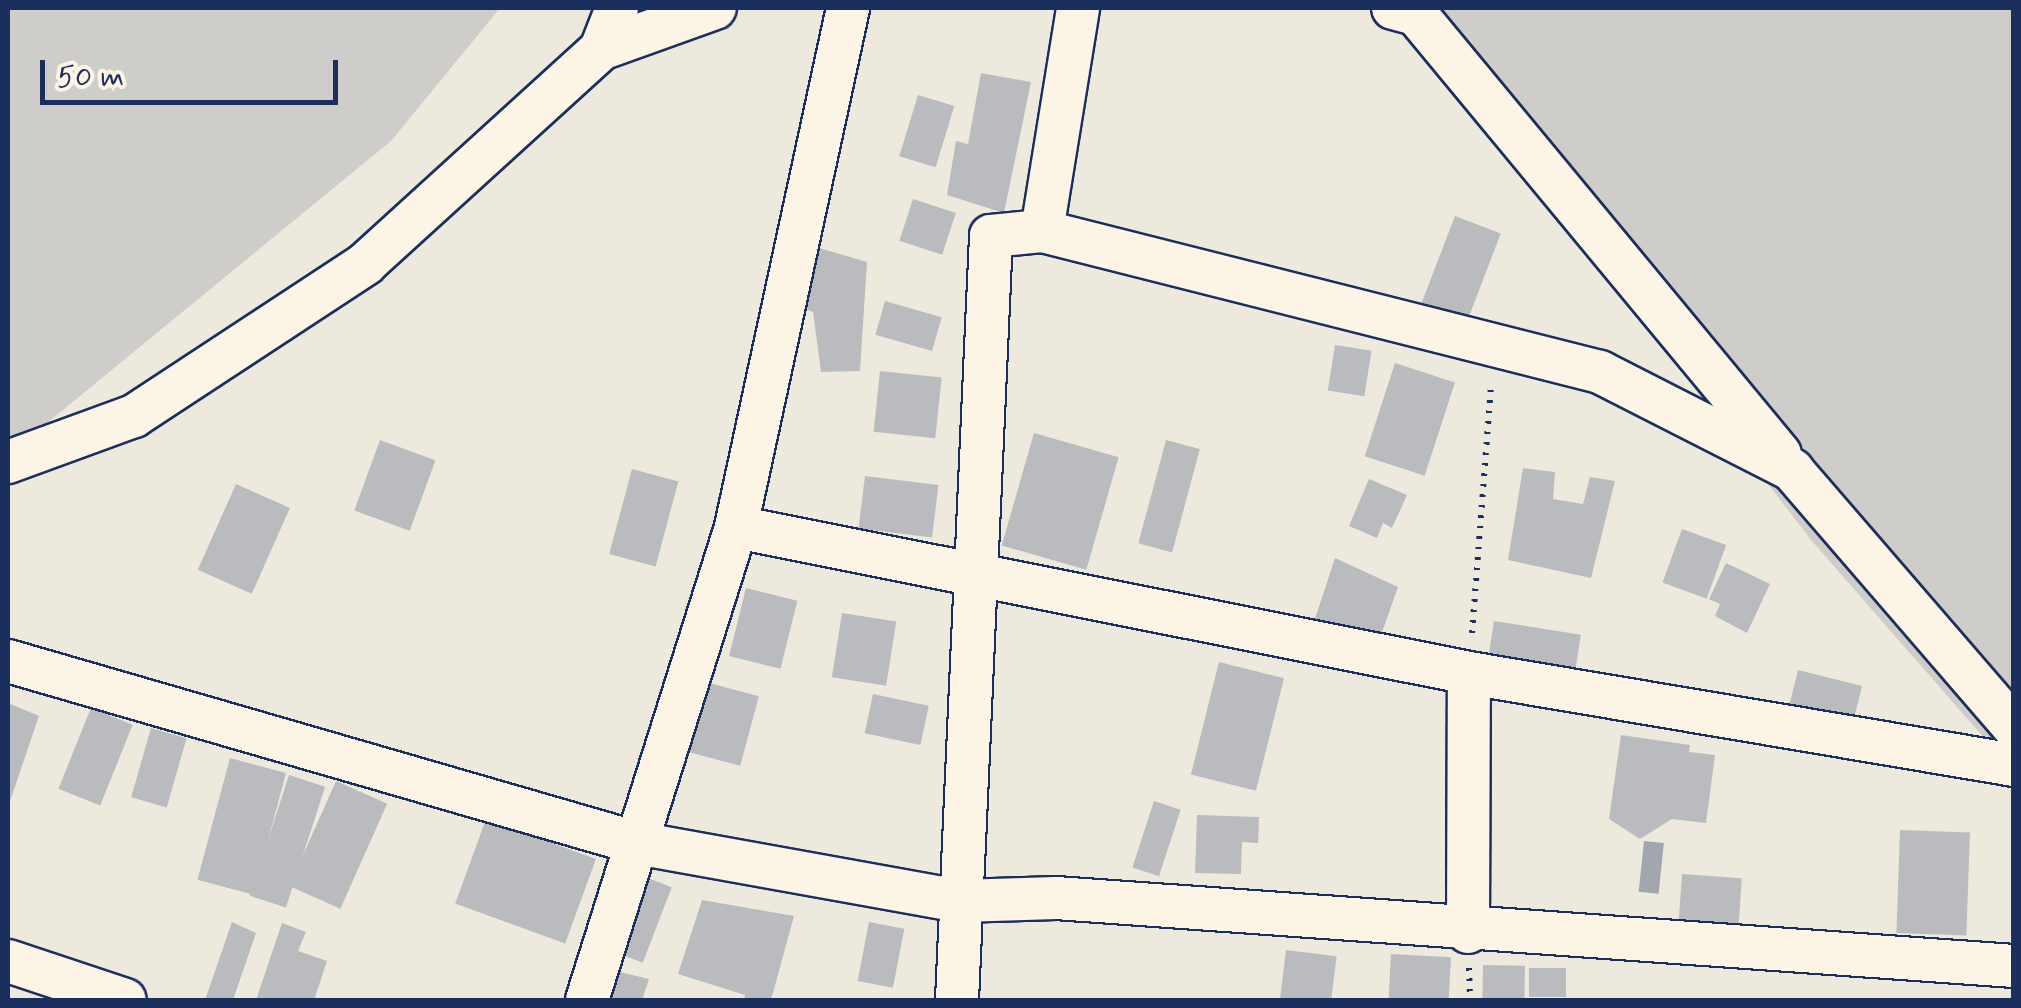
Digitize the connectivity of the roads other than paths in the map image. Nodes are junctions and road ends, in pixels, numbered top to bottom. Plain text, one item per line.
1 (617, 8) edge
2 (715, 8) edge
3 (848, 8) edge
4 (1078, 8) edge
5 (1393, 8) edge
6 (600, 49) junction
7 (1042, 231) junction
8 (8, 462) edge
9 (1792, 470) junction
10 (736, 526) junction
11 (978, 577) junction
12 (8, 661) edge
13 (1469, 673) junction
14 (2014, 727) edge
15 (2014, 765) edge
16 (637, 842) junction
17 (960, 902) junction
18 (1468, 932) junction
19 (8, 962) edge
20 (2014, 966) edge
21 (125, 1000) edge
22 (587, 1000) edge
23 (957, 1000) edge

1 - 6 street
2 - 6 street
3 - 10 street
4 - 7 street
5 - 9 street
6 - 8 street
7 - 9 street
7 - 11 street
9 - 14 street
10 - 11 street
10 - 16 street
11 - 13 street
11 - 17 street
12 - 16 street
13 - 15 street
13 - 18 street
16 - 17 street
16 - 22 street
17 - 18 street
17 - 23 street
18 - 20 street
19 - 21 street

